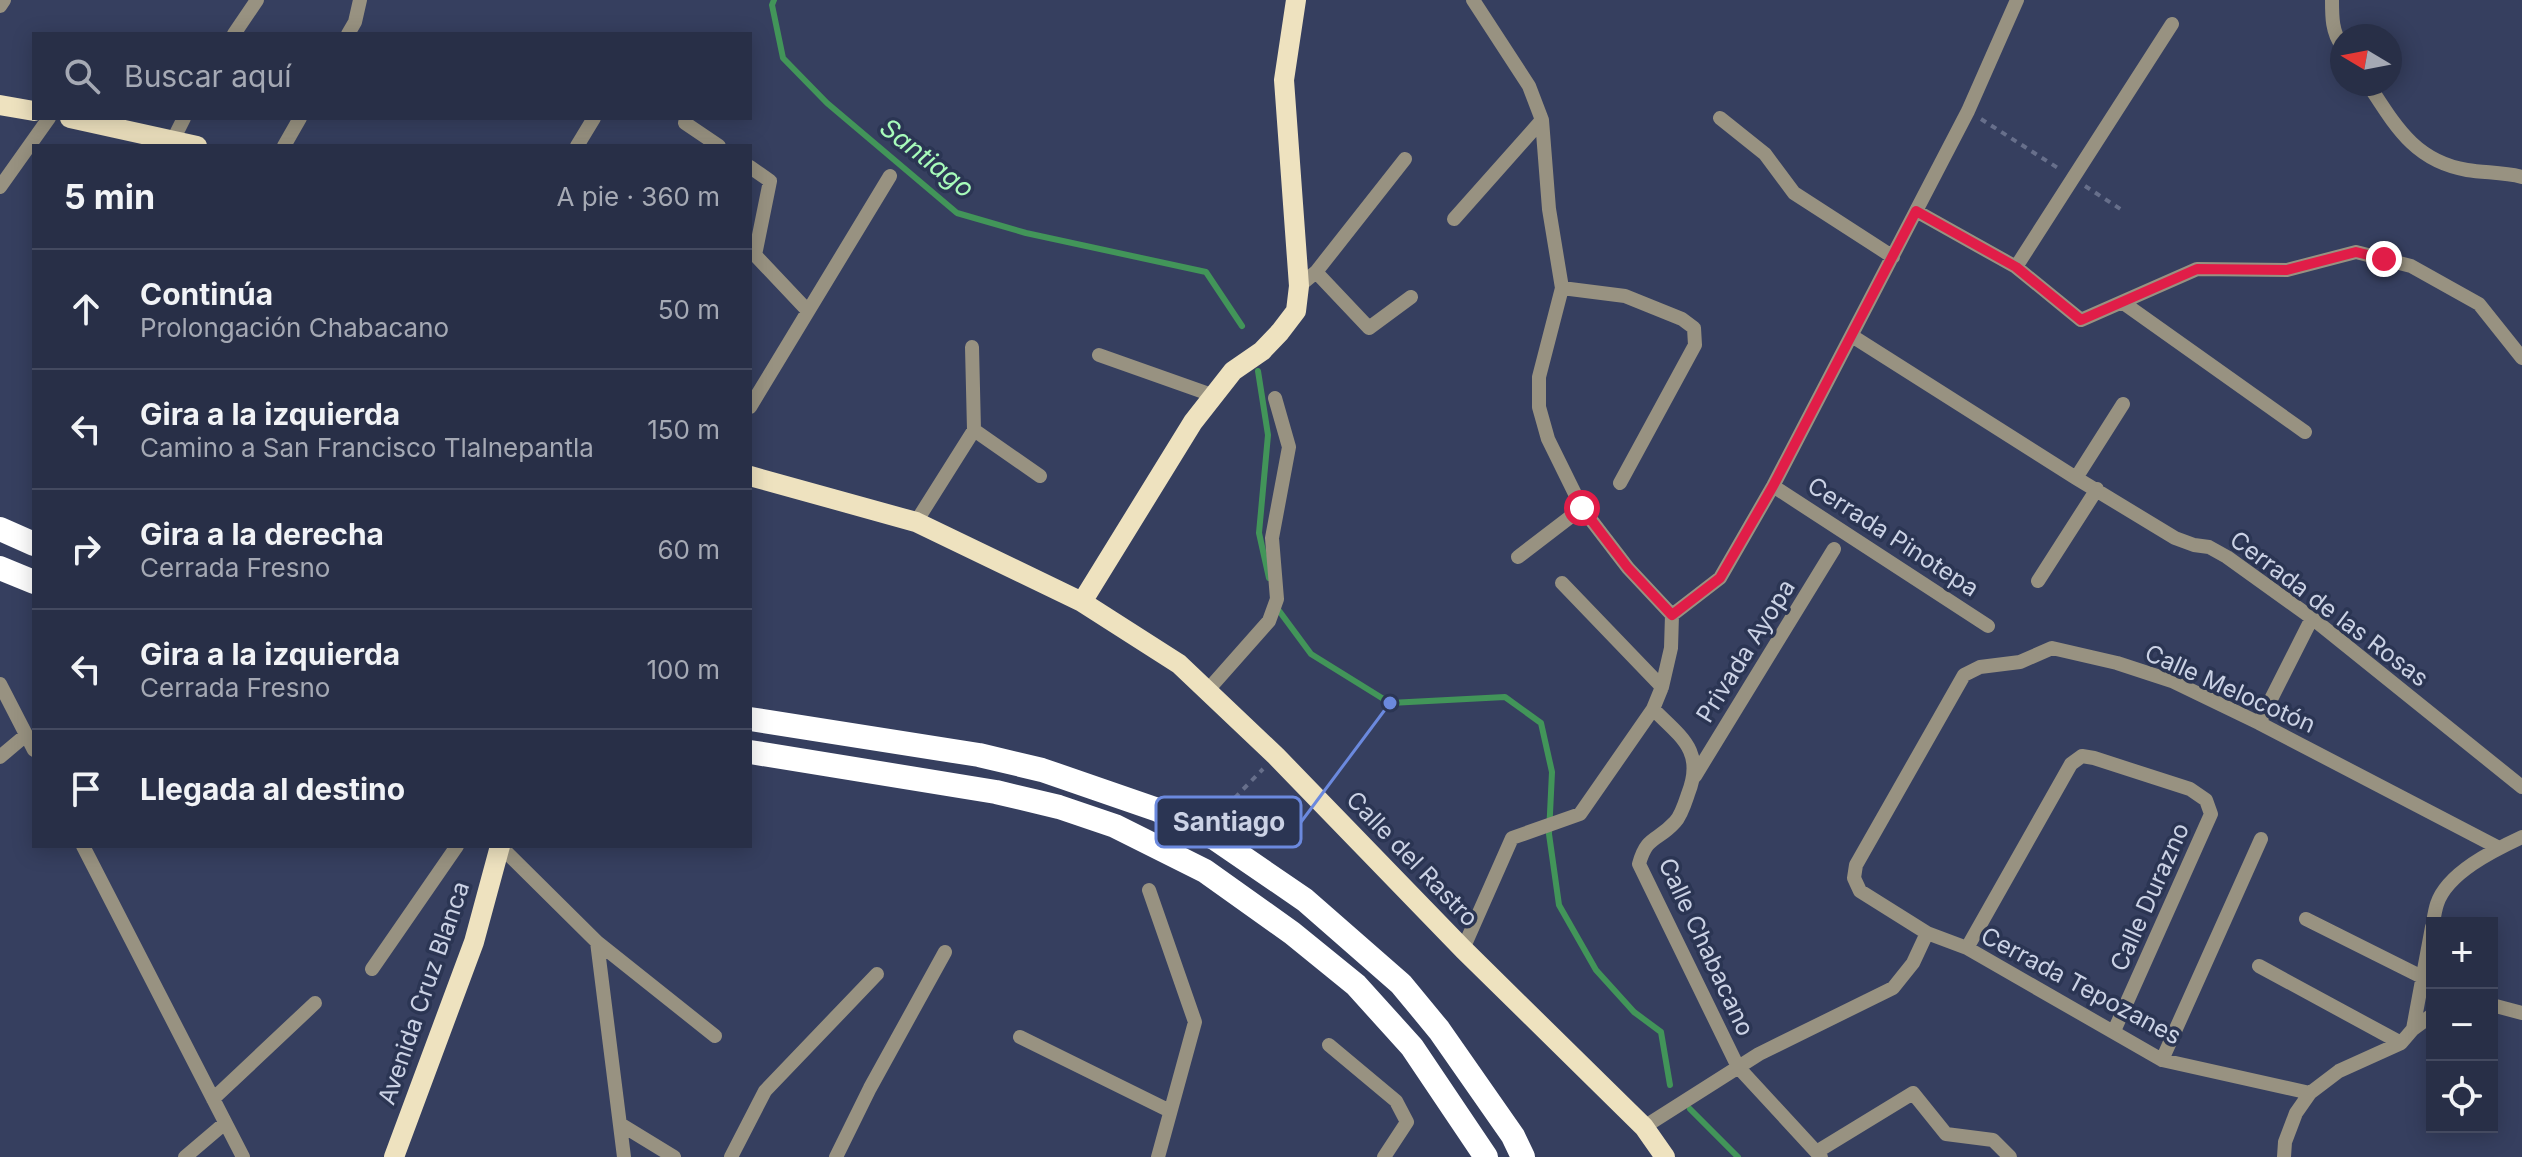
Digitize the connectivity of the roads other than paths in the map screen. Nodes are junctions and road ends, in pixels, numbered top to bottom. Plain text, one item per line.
1 (4, 0) edge
2 (257, 0) edge
3 (360, 0) edge
4 (1296, 0) edge
5 (1473, 0) edge
6 (2017, 0) edge
7 (2332, 0) edge
8 (0, 6) edge
9 (2172, 24) dead end
10 (2333, 24) edge
11 (235, 32) edge
12 (349, 32) edge
13 (2376, 96) edge
14 (0, 105) edge
15 (32, 111) edge
16 (1720, 118) dead end
17 (48, 120) edge
18 (79, 120) edge
19 (183, 120) edge
20 (299, 120) edge
21 (593, 120) edge
22 (1542, 120) junction
23 (685, 123) dead end
24 (173, 140) junction
25 (189, 144) edge
26 (285, 144) edge
27 (578, 144) edge
28 (716, 144) edge
29 (1405, 159) dead end
30 (752, 168) edge
31 (890, 176) dead end
32 (2522, 177) edge
33 (0, 187) edge
34 (1916, 211) junction
35 (1454, 219) dead end
36 (1893, 257) junction
37 (2016, 267) junction
38 (1316, 272) junction
39 (1299, 286) junction
40 (1562, 288) junction
41 (1411, 297) dead end
42 (2122, 302) junction
43 (807, 310) junction
44 (1852, 336) junction
45 (972, 347) dead end
46 (1099, 355) dead end
47 (2522, 358) edge
48 (1212, 395) junction
49 (1275, 398) dead end
50 (752, 404) edge
51 (2123, 404) dead end
52 (974, 430) junction
53 (2305, 432) dead end
54 (1040, 476) dead end
55 (752, 477) edge
56 (2076, 478) junction
57 (1620, 483) dead end
58 (1773, 486) junction
59 (2097, 489) junction
60 (1582, 508) junction
61 (916, 522) junction
62 (0, 529) edge
63 (32, 543) edge
64 (1834, 549) dead end
65 (1518, 557) dead end
66 (0, 568) edge
67 (32, 581) edge
68 (2038, 581) dead end
69 (1562, 583) dead end
70 (1082, 602) junction
71 (1672, 615) junction
72 (2312, 618) junction
73 (1988, 626) dead end
74 (0, 684) edge
75 (1662, 687) junction
76 (1207, 691) junction
77 (1653, 709) junction
78 (752, 719) edge
79 (2259, 723) junction
80 (26, 735) junction
81 (32, 746) edge
82 (752, 752) edge
83 (0, 757) edge
84 (1695, 776) junction
85 (2522, 787) edge
86 (2522, 837) edge
87 (2261, 839) dead end
88 (84, 848) edge
89 (456, 848) edge
90 (499, 848) edge
91 (502, 848) edge
92 (2499, 848) junction
93 (1149, 890) dead end
94 (2434, 917) edge
95 (2306, 919) dead end
96 (1927, 933) junction
97 (597, 942) junction
98 (1967, 948) junction
99 (1463, 949) junction
100 (945, 952) dead end
101 (2426, 956) edge
102 (2259, 966) dead end
103 (372, 969) dead end
104 (877, 974) dead end
105 (2422, 977) junction
106 (315, 1003) dead end
107 (2498, 1007) edge
108 (2522, 1013) edge
109 (2426, 1019) edge
110 (2413, 1029) junction
111 (2114, 1031) junction
112 (715, 1036) dead end
113 (1020, 1037) dead end
114 (2401, 1043) junction
115 (1329, 1045) dead end
116 (2162, 1060) junction
117 (1738, 1067) junction
118 (2310, 1093) junction
119 (213, 1099) junction
120 (1170, 1111) junction
121 (225, 1123) junction
122 (620, 1124) junction
123 (1644, 1127) junction
124 (1819, 1154) edge
125 (185, 1157) edge
126 (243, 1157) edge
127 (394, 1157) edge
128 (624, 1157) edge
129 (674, 1157) edge
130 (731, 1157) edge
131 (836, 1157) edge
132 (1158, 1157) edge
133 (1384, 1157) edge
134 (1486, 1157) edge
135 (1523, 1157) edge
136 (1665, 1157) edge
137 (2010, 1157) edge
138 (2284, 1157) edge

1 - 8 street
2 - 11 street
3 - 12 street
4 - 39 main road
5 - 22 street
6 - 34 street
7 - 10 street
9 - 37 street
13 - 32 street
14 - 15 main road
16 - 36 street
17 - 33 street
18 - 24 main road
19 - 24 street
20 - 26 street
21 - 27 street
22 - 35 street
22 - 40 street
23 - 28 street
24 - 25 main road
29 - 38 street
30 - 43 street
31 - 43 street
34 - 36 street
34 - 37 street
36 - 44 street
37 - 42 street
38 - 39 street
38 - 41 street
39 - 48 main road
40 - 57 street
40 - 60 street
42 - 47 street
42 - 53 street
43 - 50 street
44 - 56 street, Cerrada de las Rosas
44 - 58 street
45 - 52 street
46 - 48 street
48 - 70 main road
49 - 76 street
51 - 56 street
52 - 54 street
52 - 61 street
55 - 61 main road, Calle del Rastro
56 - 59 street, Cerrada de las Rosas
58 - 71 street
58 - 73 street, Cerrada Pinotepa
59 - 68 street
59 - 72 street, Cerrada de las Rosas
60 - 65 street
60 - 71 street
61 - 70 main road, Calle del Rastro
62 - 63 highway
64 - 84 street, Privada Ayopa
66 - 67 highway
69 - 75 street
70 - 76 main road, Calle del Rastro
71 - 75 street
72 - 79 street
72 - 85 street, Cerrada de las Rosas
74 - 80 street
75 - 77 street
76 - 99 main road, Calle del Rastro
77 - 84 street
77 - 99 street
78 - 135 highway
79 - 92 street, Calle Melocotón
79 - 96 street, Calle Melocotón
80 - 81 street
80 - 83 street
82 - 134 highway
84 - 117 street, Calle Chabacano
86 - 92 street
87 - 116 street
88 - 119 street
89 - 103 street
90 - 127 main road, Avenida Cruz Blanca
91 - 97 street
92 - 94 street
93 - 120 street
95 - 105 street
96 - 98 street, Cerrada Tepozanes
96 - 117 street
97 - 112 street
97 - 122 street
98 - 111 street, Cerrada Tepozanes
98 - 111 street, Calle Durazno
99 - 123 main road, Calle del Rastro
100 - 131 street
101 - 105 street
102 - 114 street
104 - 130 street
105 - 110 street
106 - 119 street
107 - 108 street
109 - 110 street
110 - 114 street
111 - 116 street, Cerrada Tepozanes
113 - 120 street
114 - 118 street
115 - 133 street
116 - 118 street, Cerrada Tepozanes
117 - 123 street
117 - 124 street, Calle Chabacano
118 - 138 street
119 - 121 street
120 - 132 street
121 - 125 street
121 - 126 street
122 - 128 street
122 - 129 street
123 - 136 main road, Calle del Rastro
124 - 137 street

